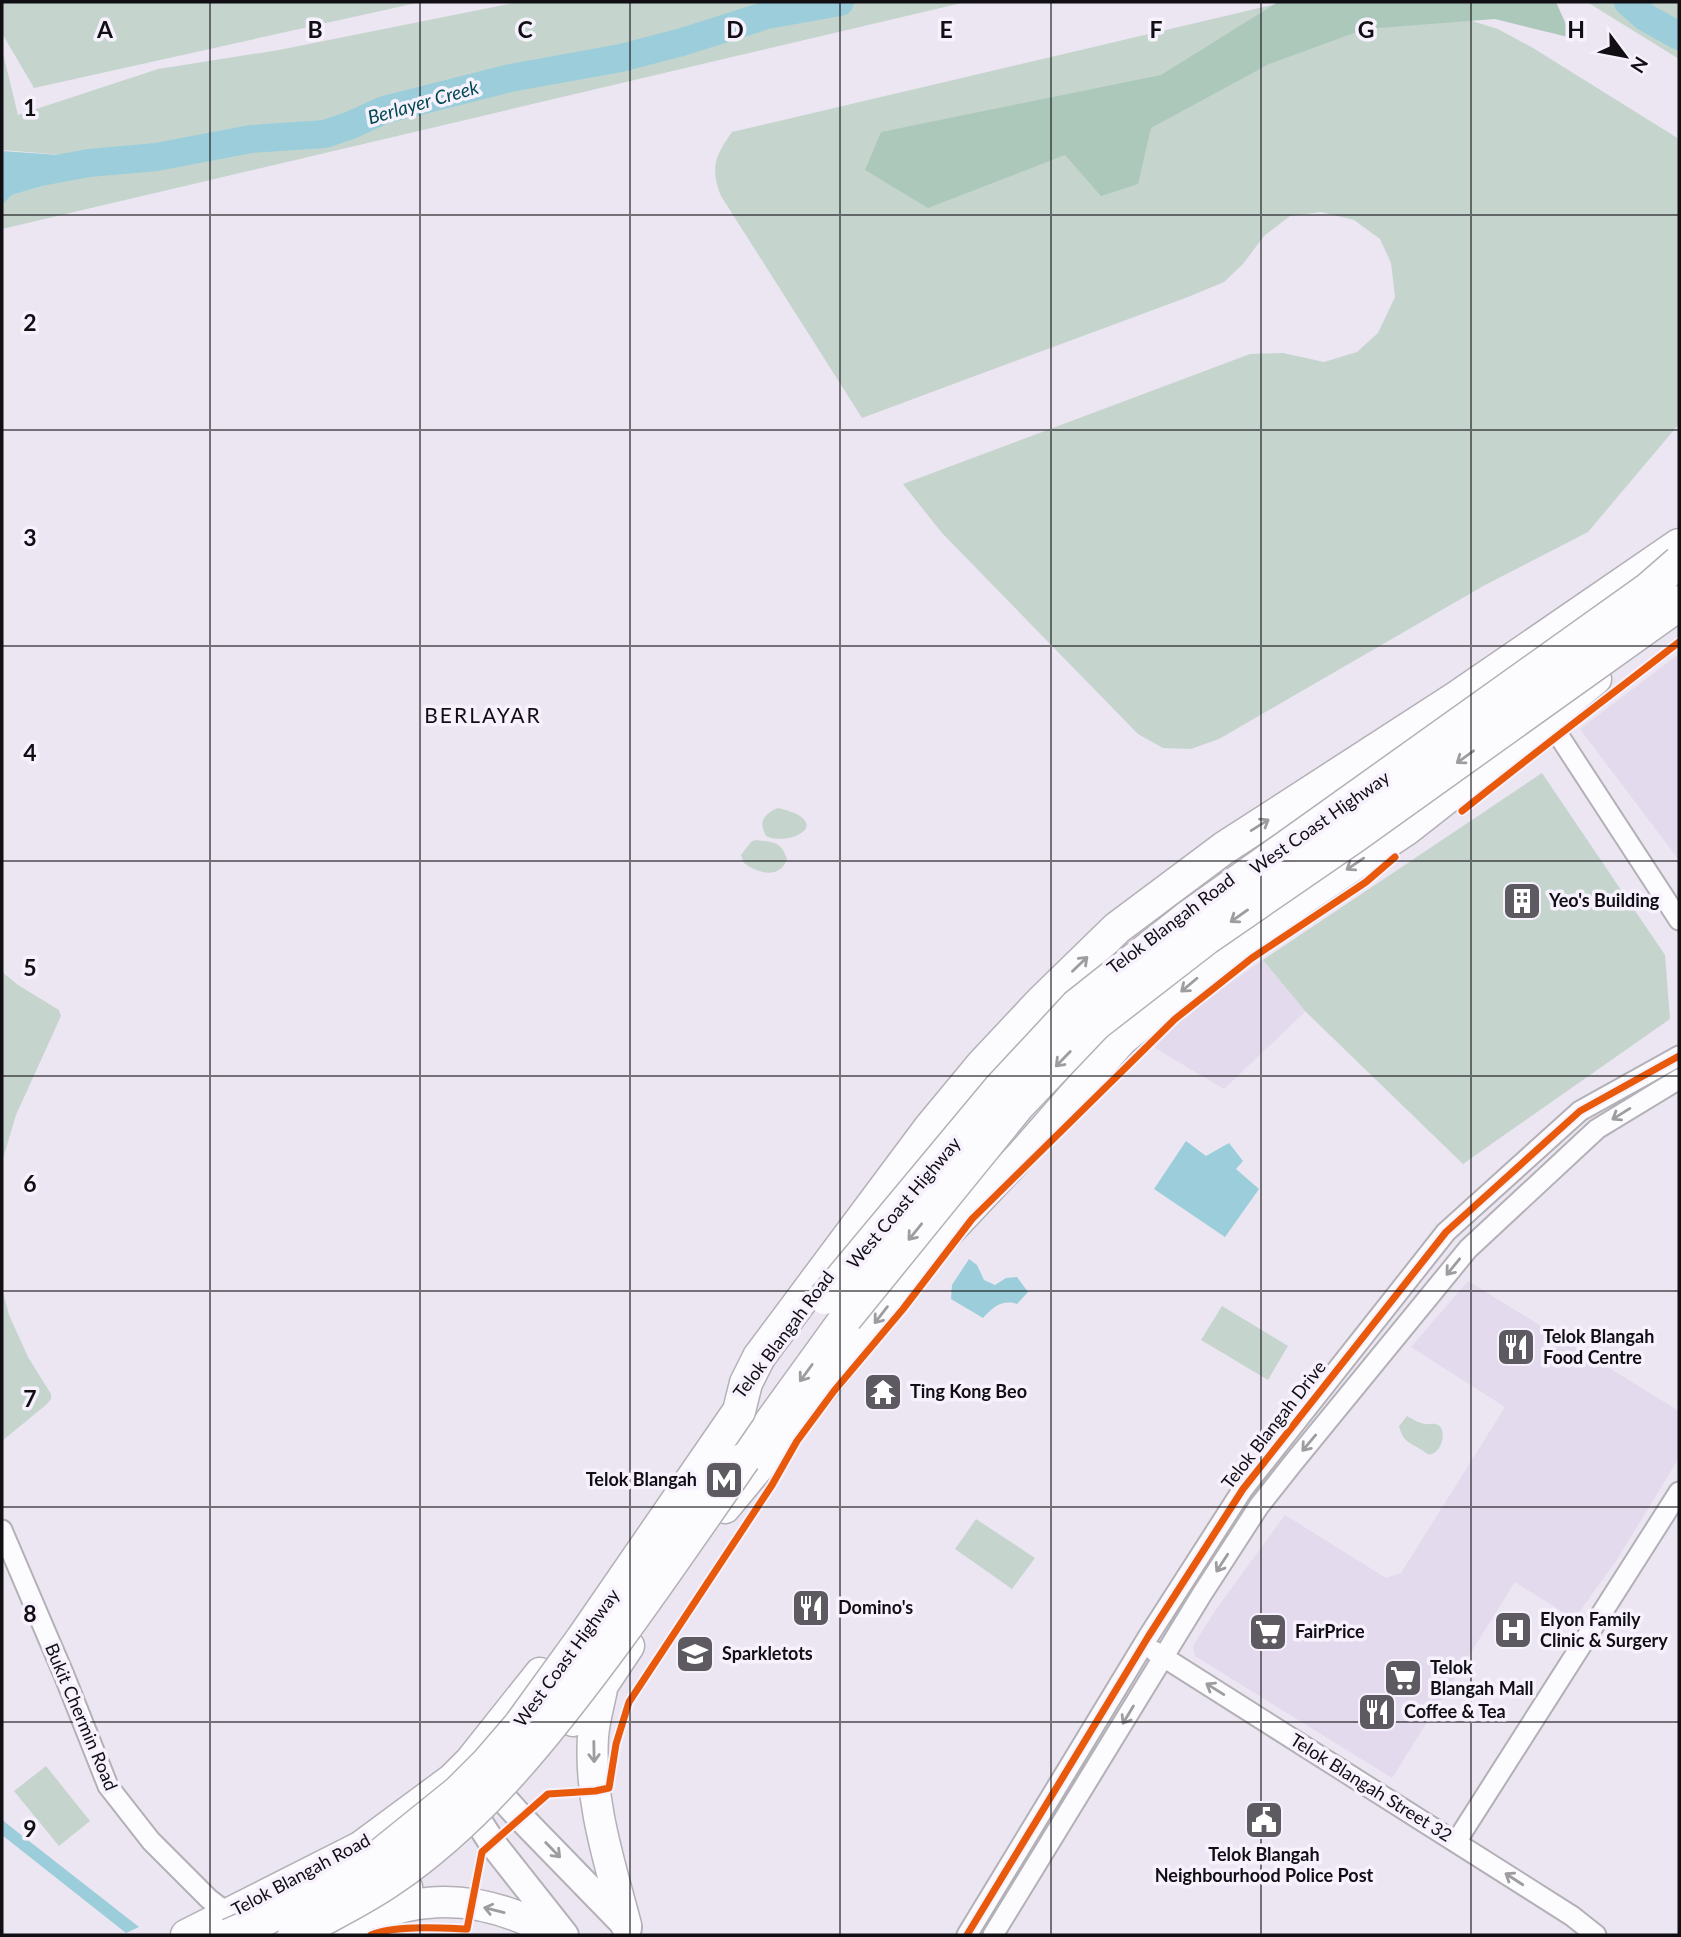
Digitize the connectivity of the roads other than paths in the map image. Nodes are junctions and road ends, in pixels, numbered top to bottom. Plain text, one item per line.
1 (1679, 545) edge
2 (1679, 562) edge
3 (1679, 602) edge
4 (1679, 610) edge
5 (1548, 719) junction
6 (1263, 856) junction
7 (1303, 900) junction
8 (1679, 920) edge
9 (1679, 1056) edge
10 (1679, 1079) edge
11 (739, 1411) junction
12 (1679, 1492) edge
13 (2, 1530) edge
14 (633, 1545) junction
15 (682, 1564) junction
16 (1144, 1645) junction
17 (1164, 1657) junction
18 (603, 1685) junction
19 (461, 1770) junction
20 (506, 1801) junction
21 (481, 1825) junction
22 (1455, 1842) junction
23 (359, 1920) junction
24 (229, 1925) edge
25 (629, 1930) edge
26 (186, 1935) edge
27 (258, 1935) edge
28 (294, 1935) edge
29 (330, 1935) edge
30 (556, 1935) edge
31 (565, 1935) edge
32 (967, 1935) edge
33 (993, 1935) edge
34 (1596, 1935) edge

1 - 6 main road, Telok Blangah Road
11 -> 1 highway, bridge
2 - 11 highway, West Coast Highway, bridge
3 -> 28 highway, West Coast Highway, bridge
4 - 5 main road
5 -> 7 main road
5 - 8 street
6 - 7 main road
6 - 14 main road, Telok Blangah Road
7 -> 15 main road
9 - 16 street, Telok Blangah Drive
10 -> 17 street
11 - 24 highway, West Coast Highway, bridge
12 - 22 street
13 - 24 street, Bukit Chermin Road
14 - 15 main road
14 - 19 main road, Telok Blangah Road
15 - 18 main road
16 - 17 street, Telok Blangah Street 32
16 - 32 street, Telok Blangah Drive
22 -> 17 street, Telok Blangah Street 32
17 -> 33 street
18 - 20 main road
18 -> 25 main road
19 - 20 main road
19 - 21 main road
19 - 24 main road, Telok Blangah Road
20 - 21 main road
20 -> 25 main road
21 - 23 main road
21 - 31 main road
34 -> 22 street, Telok Blangah Street 32
23 - 29 main road
30 -> 23 main road
24 - 26 main road, Telok Blangah Road
24 - 27 street, Bukit Chermin Road

